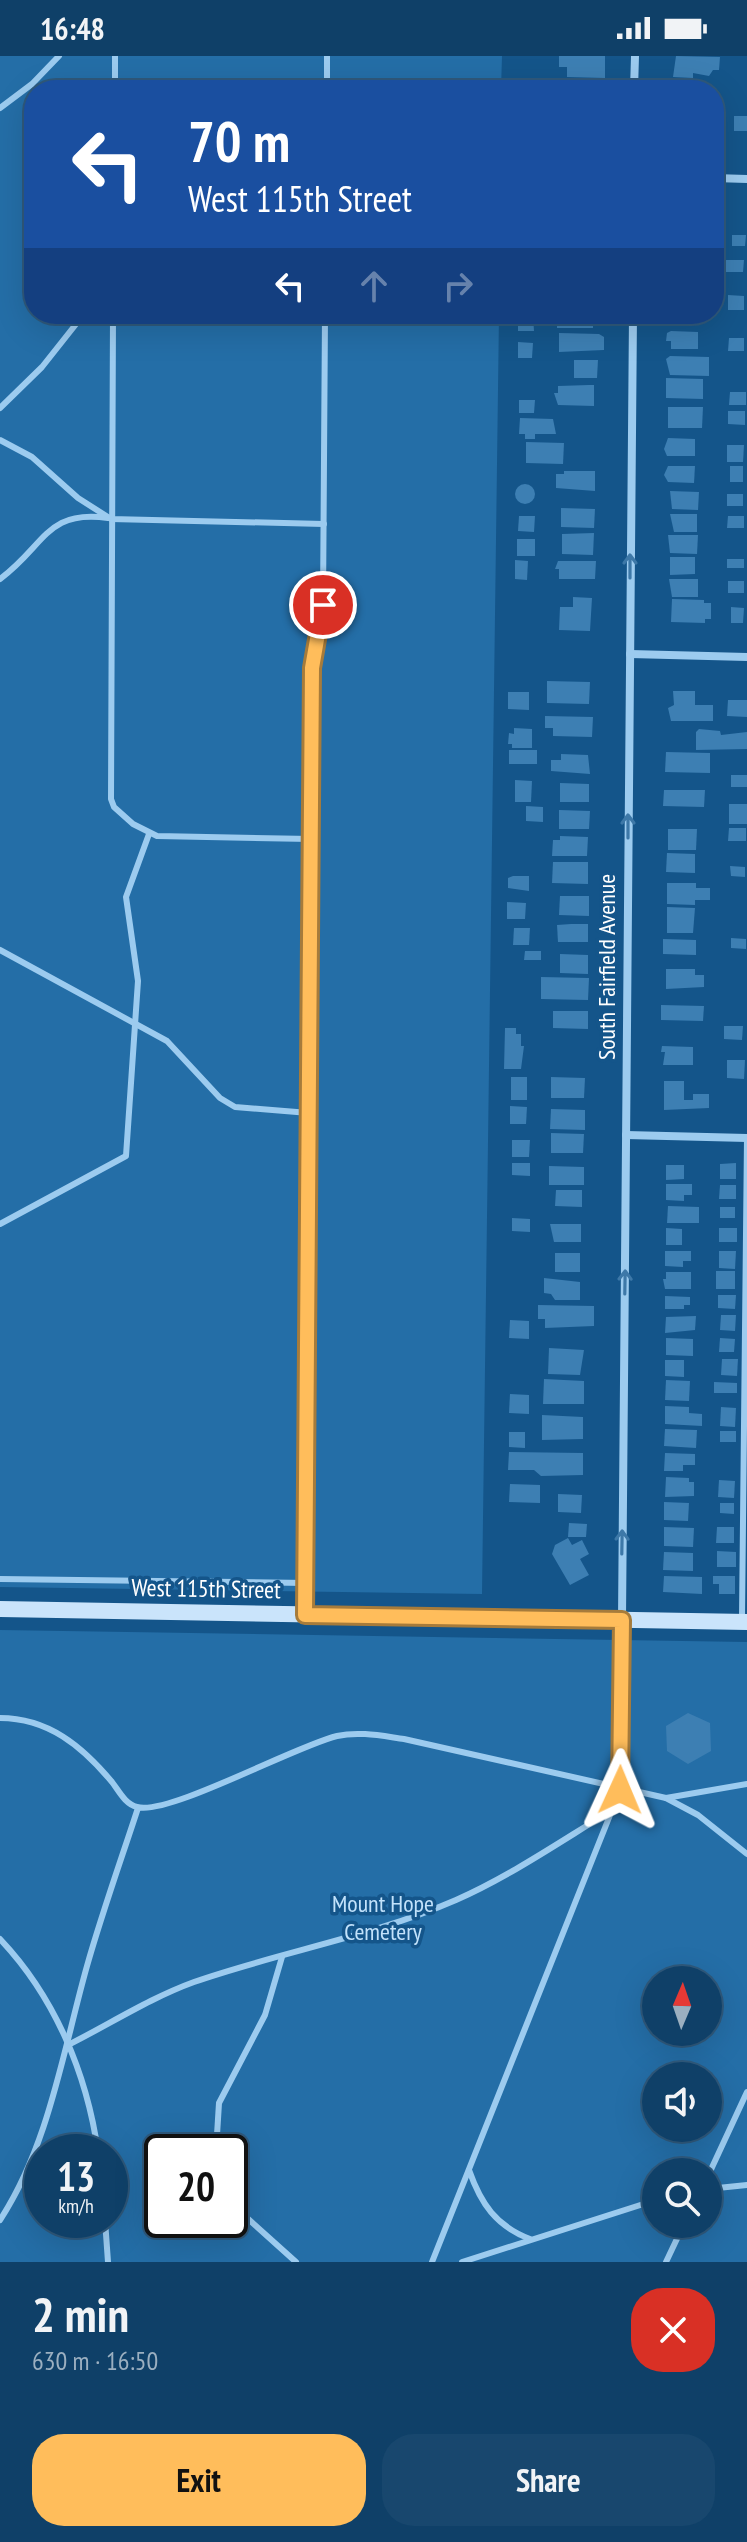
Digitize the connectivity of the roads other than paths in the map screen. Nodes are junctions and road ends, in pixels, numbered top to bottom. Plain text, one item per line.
1 (59, 56) edge
2 (115, 56) edge
3 (327, 56) edge
4 (635, 56) edge
5 (36, 80) edge
6 (115, 80) edge
7 (327, 80) edge
8 (634, 80) edge
9 (24, 90) edge
10 (0, 108) edge
11 (724, 178) edge
12 (747, 179) edge
13 (76, 324) edge
14 (113, 324) edge
15 (325, 324) edge
16 (633, 324) edge
17 (0, 408) edge
18 (0, 440) edge
19 (111, 519) junction
20 (324, 524) junction
21 (0, 579) edge
22 (630, 654) junction
23 (747, 657) edge
24 (149, 834) junction
25 (311, 839) junction
26 (0, 950) edge
27 (134, 1024) junction
28 (309, 1113) junction
29 (626, 1135) junction
30 (747, 1138) edge
31 (0, 1224) edge
32 (0, 1579) edge
33 (306, 1583) junction
34 (0, 1609) edge
35 (305, 1615) junction
36 (622, 1620) junction
37 (744, 1622) edge
38 (0, 1718) edge
39 (747, 1784) edge
40 (620, 1790) junction
41 (666, 1798) junction
42 (138, 1808) junction
43 (609, 1812) junction
44 (747, 1854) edge
45 (0, 1939) edge
46 (282, 1957) junction
47 (68, 2045) junction
48 (747, 2092) edge
49 (95, 2134) edge
50 (220, 2134) edge
51 (716, 2158) edge
52 (469, 2169) junction
53 (747, 2185) edge
54 (722, 2188) edge
55 (642, 2204) edge
56 (248, 2219) edge
57 (0, 2220) edge
58 (106, 2238) edge
59 (677, 2238) edge
60 (530, 2239) junction
61 (108, 2262) edge
62 (296, 2262) edge
63 (432, 2262) edge
64 (462, 2262) edge
65 (666, 2262) edge

1 - 5 lane
2 - 6 lane
3 - 7 lane
4 - 8 street
9 - 10 lane
11 - 12 street
13 - 17 lane
14 - 19 lane
15 - 20 lane
22 -> 16 street, South Fairfield Avenue
18 - 19 lane
19 - 20 lane
19 - 21 lane
19 - 24 lane
20 - 25 lane
22 - 23 street
29 -> 22 street, South Fairfield Avenue
24 - 25 lane
24 - 27 lane
25 - 28 lane
26 - 27 lane
27 - 28 lane
27 - 31 lane
28 - 33 lane
29 - 30 street
36 -> 29 street, South Fairfield Avenue
30 - 37 lane
32 - 33 lane
33 - 35 lane
34 - 35 street, West 115th Street
35 - 36 street, West 115th Street
36 - 37 street, West 115th Street
36 - 40 lane
38 - 42 lane
39 - 41 lane
40 - 41 lane
40 - 42 lane
40 - 43 lane
41 - 44 lane
42 - 47 lane
43 - 46 lane
43 - 52 lane
45 - 47 lane
46 - 47 lane
46 - 50 lane
47 - 49 lane
47 - 57 lane
48 - 51 lane
52 - 60 lane
52 - 63 lane
53 - 54 lane
55 - 60 lane
56 - 62 lane
58 - 61 lane
59 - 65 lane
60 - 64 lane

